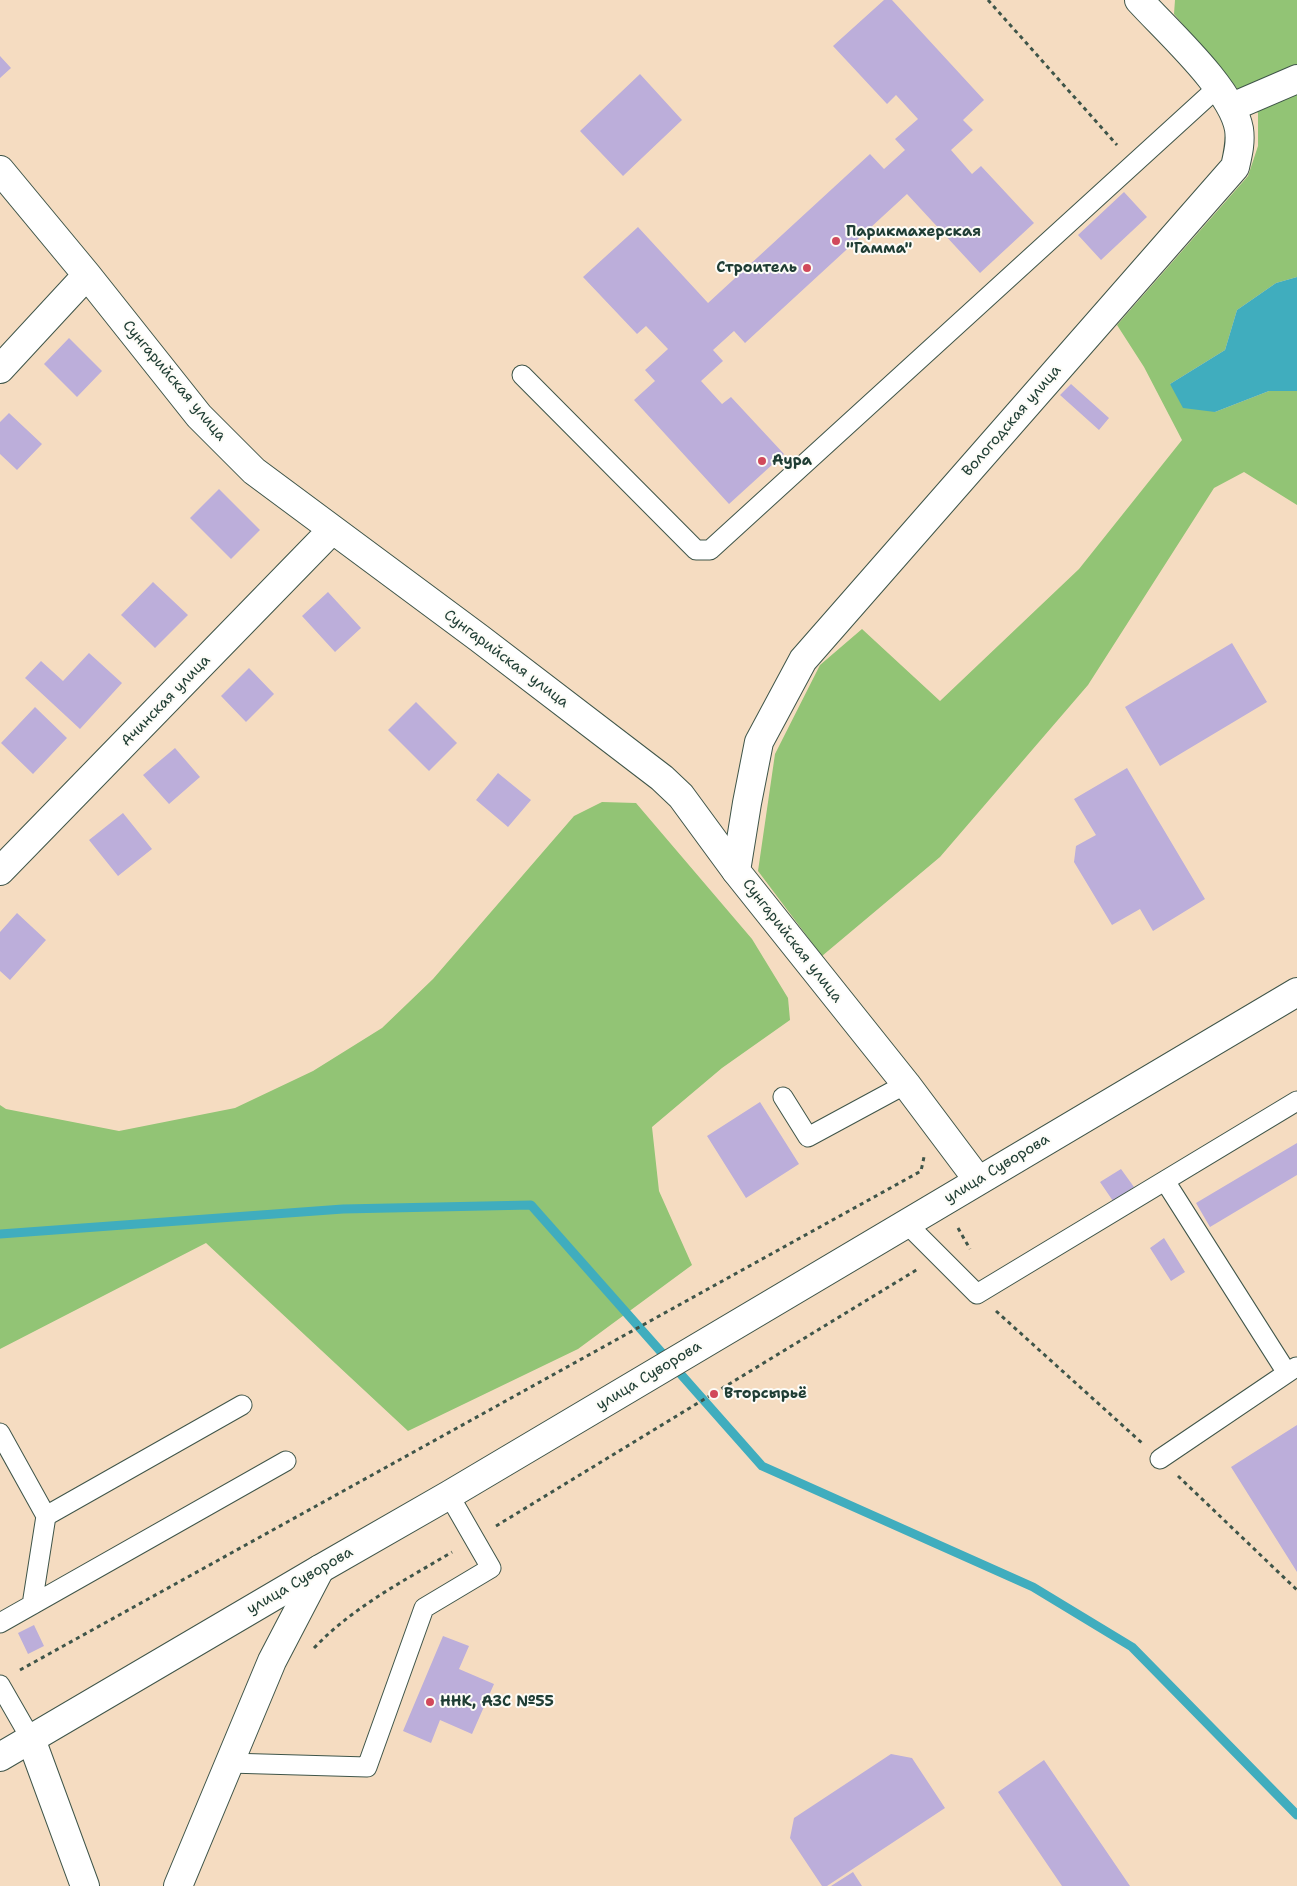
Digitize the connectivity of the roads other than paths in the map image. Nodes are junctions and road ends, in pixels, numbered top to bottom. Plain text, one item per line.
1 (1139, 0) edge
2 (1297, 80) edge
3 (1225, 97) junction
4 (0, 170) edge
5 (87, 275) junction
6 (0, 370) edge
7 (522, 375) dead end
8 (332, 530) junction
9 (0, 871) edge
10 (736, 871) junction
11 (1297, 992) edge
12 (906, 1084) junction
13 (783, 1097) dead end
14 (1297, 1101) edge
15 (978, 1180) junction
16 (1165, 1181) junction
17 (906, 1223) junction
18 (1292, 1369) edge
19 (242, 1405) dead end
20 (0, 1433) edge
21 (1160, 1459) road end
22 (286, 1461) dead end
23 (450, 1495) junction
24 (46, 1516) junction
25 (320, 1569) junction
26 (32, 1605) junction
27 (0, 1623) edge
28 (0, 1685) edge
29 (32, 1739) junction
30 (0, 1757) edge
31 (229, 1763) junction
32 (85, 1886) edge
33 (178, 1886) edge

1 - 3 street, Вологодская улица
2 - 3 street
3 - 7 lane
3 - 10 street, Вологодская улица
4 - 5 street, Сунгарийская улица
5 - 6 street
5 - 8 street, Сунгарийская улица
8 - 9 street, Ачинская улица
8 - 10 street, Сунгарийская улица
10 - 12 street, Сунгарийская улица
11 - 15 street, улица Суворова
12 - 13 lane
12 - 15 street, Сунгарийская улица
14 - 16 lane
15 - 17 street, улица Суворова
16 - 17 lane
16 - 18 lane
17 - 23 street, улица Суворова
18 - 21 lane
19 - 24 lane
20 - 24 lane
22 - 26 lane
23 - 25 street, улица Суворова
23 - 31 lane
24 - 26 lane
25 - 29 street, улица Суворова
25 - 31 street
26 - 27 lane
28 - 29 lane
29 - 30 street, улица Суворова
29 - 32 street
31 - 33 street

